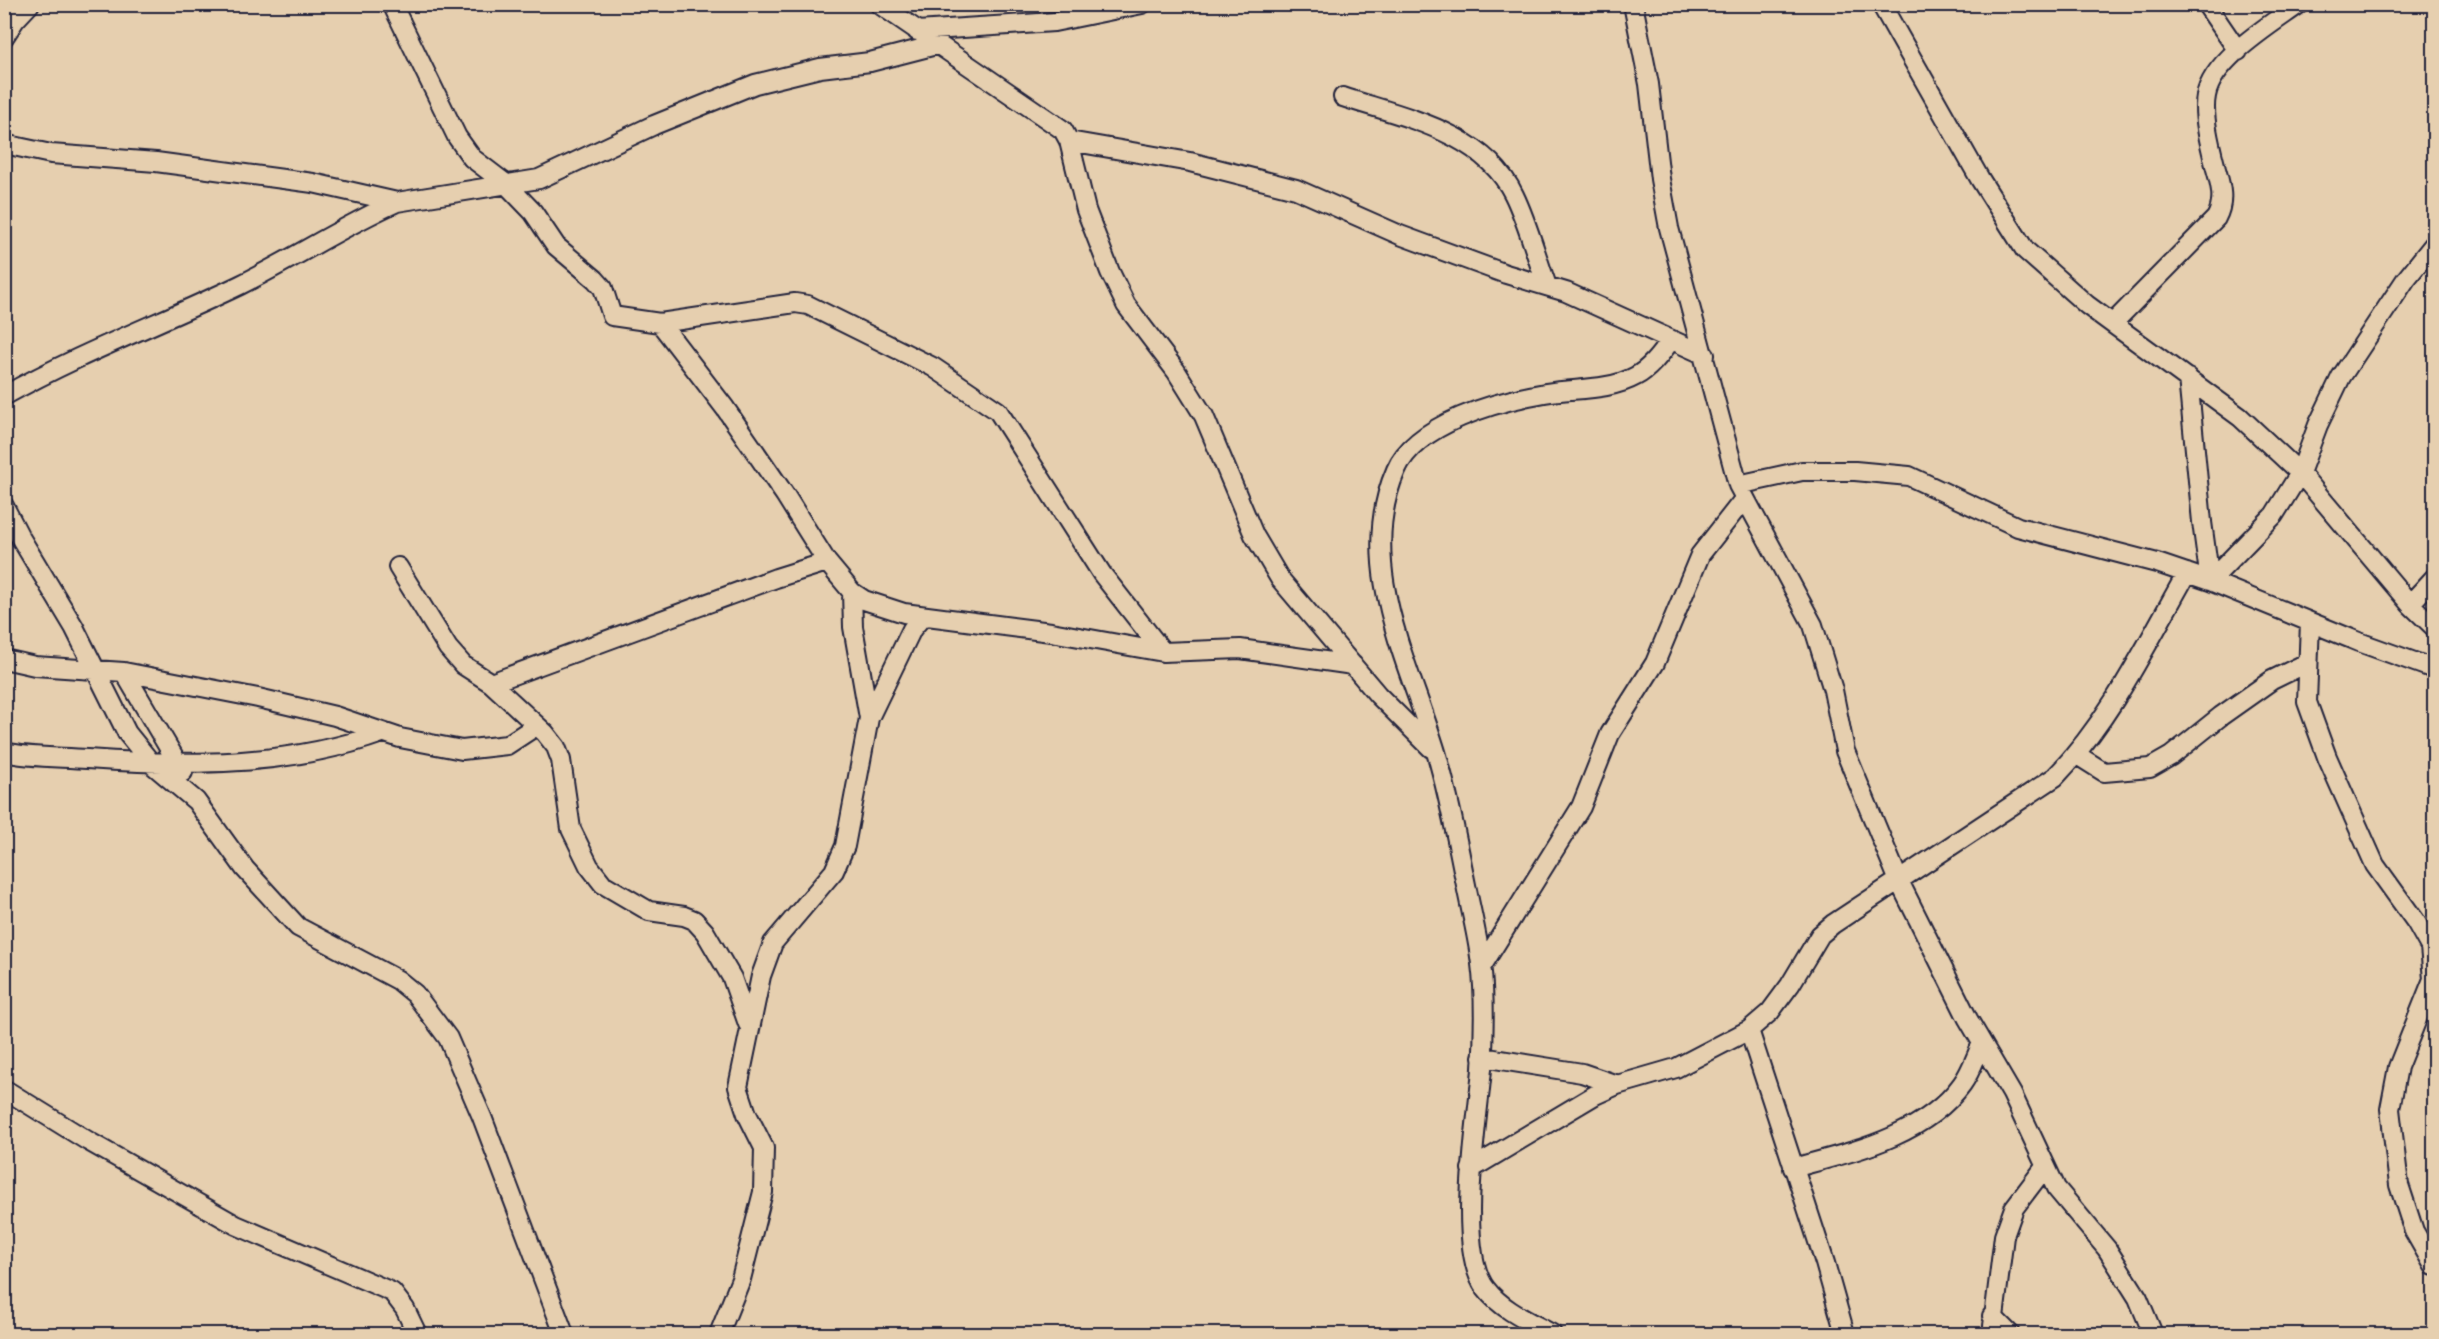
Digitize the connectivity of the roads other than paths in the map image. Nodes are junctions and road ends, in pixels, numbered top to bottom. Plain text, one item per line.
1 (30, 4) edge
2 (392, 4) edge
3 (879, 4) edge
4 (1142, 4) edge
5 (1633, 4) edge
6 (1881, 4) edge
7 (2206, 4) edge
8 (2299, 4) edge
9 (917, 31) junction
10 (4, 37) edge
11 (936, 45) junction
12 (2238, 51) junction
13 (1343, 97) dead end
14 (1069, 141) junction
15 (4, 144) edge
16 (506, 184) junction
17 (397, 202) junction
18 (2434, 247) edge
19 (1547, 286) junction
20 (660, 323) junction
21 (2113, 323) junction
22 (1671, 340) junction
23 (1705, 355) junction
24 (2188, 378) junction
25 (4, 396) edge
26 (2300, 473) junction
27 (1741, 492) junction
28 (4, 506) edge
29 (827, 562) junction
30 (398, 567) dead end
31 (2187, 573) junction
32 (2434, 578) edge
33 (2210, 581) junction
34 (852, 592) junction
35 (2410, 604) junction
36 (923, 615) junction
37 (2310, 622) junction
38 (2434, 627) edge
39 (1162, 652) junction
40 (4, 659) edge
41 (2307, 663) junction
42 (1353, 665) junction
43 (2434, 669) edge
44 (97, 671) junction
45 (124, 672) junction
46 (491, 684) junction
47 (869, 718) junction
48 (536, 726) junction
49 (382, 733) junction
50 (4, 752) edge
51 (1436, 752) junction
52 (2077, 754) junction
53 (178, 763) junction
54 (152, 764) junction
55 (196, 801) junction
56 (1899, 881) junction
57 (1482, 966) junction
58 (748, 1026) junction
59 (1749, 1030) junction
60 (1982, 1043) junction
61 (1482, 1057) junction
62 (1617, 1085) junction
63 (4, 1089) edge
64 (2045, 1167) junction
65 (1793, 1168) junction
66 (1471, 1169) junction
67 (2434, 1266) edge
68 (1992, 1316) junction
69 (417, 1335) edge
70 (564, 1335) edge
71 (720, 1335) edge
72 (1552, 1335) edge
73 (1845, 1335) edge
74 (1992, 1335) edge
75 (2010, 1335) edge
76 (2153, 1335) edge

1 - 10 street
2 - 16 street
3 - 9 street
4 - 9 street
5 - 23 street
6 - 21 street
7 - 12 street
8 - 12 street
9 - 11 street
11 - 14 street
11 - 16 street
12 - 21 street
13 - 19 street
14 - 19 street
14 - 42 street
15 - 17 street
16 - 17 street
16 - 20 street
17 - 25 street
18 - 26 street
19 - 22 street
20 - 29 street
20 - 39 street
21 - 24 street
22 - 23 street
22 - 51 street
23 - 27 street
24 - 26 street
24 - 33 street
26 - 33 street
26 - 35 street
27 - 31 street
27 - 56 street
27 - 57 street
28 - 44 street
29 - 34 street
29 - 46 street
30 - 46 street
31 - 33 street
31 - 52 street
32 - 35 street
33 - 37 street
34 - 36 street
34 - 47 street
35 - 38 street
36 - 39 street
36 - 47 street
37 - 41 street
37 - 43 street
39 - 42 street
40 - 44 street
41 - 52 street
41 - 67 street
42 - 51 street
44 - 45 street
44 - 54 street
45 - 49 street
45 - 53 street
46 - 48 street
47 - 58 street
48 - 49 street
48 - 58 street
49 - 53 street
50 - 54 street
51 - 57 street
52 - 56 street
53 - 54 street
53 - 55 street
54 - 55 street
55 - 70 street
56 - 59 street
56 - 60 street
57 - 61 street
58 - 71 street
59 - 62 street
59 - 65 street
60 - 64 street
60 - 65 street
61 - 62 street
61 - 66 street
62 - 66 street
63 - 69 street
64 - 68 street
64 - 76 street
65 - 73 street
66 - 72 street
68 - 74 street
68 - 75 street

